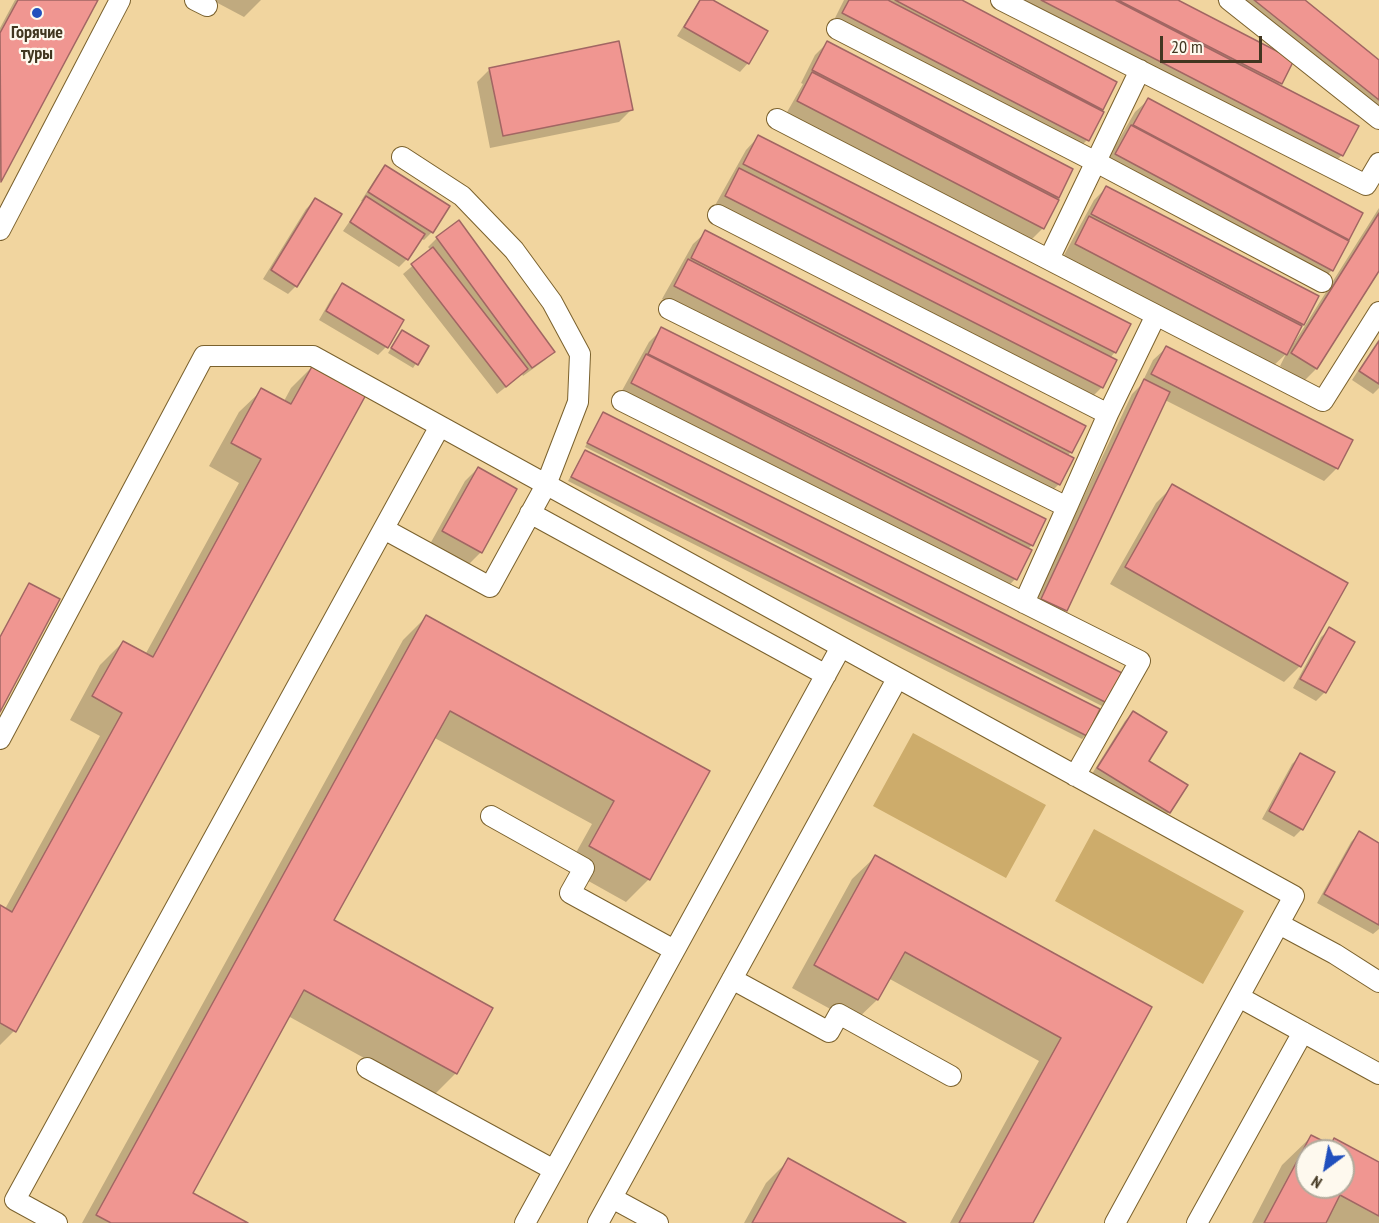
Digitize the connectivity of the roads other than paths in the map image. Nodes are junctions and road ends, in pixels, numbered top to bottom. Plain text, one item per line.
1 (120, 0) edge
2 (1001, 0) edge
3 (1229, 0) edge
4 (837, 29) dead end
5 (1140, 70) junction
6 (777, 119) dead end
7 (1379, 119) edge
8 (402, 157) dead end
9 (1096, 162) junction
10 (1379, 163) edge
11 (718, 215) dead end
12 (0, 230) edge
13 (1049, 259) junction
14 (1322, 282) dead end
15 (669, 309) dead end
16 (1379, 312) edge
17 (1156, 315) junction
18 (622, 401) dead end
19 (1108, 414) junction
20 (440, 426) junction
21 (546, 485) junction
22 (1067, 507) junction
23 (530, 513) junction
24 (384, 529) junction
25 (1024, 603) junction
26 (841, 647) junction
27 (826, 675) junction
28 (897, 678) junction
29 (0, 739) edge
30 (1075, 776) junction
31 (491, 816) dead end
32 (1279, 924) junction
33 (674, 950) junction
34 (732, 978) junction
35 (1379, 982) edge
36 (1239, 997) junction
37 (1303, 1032) junction
38 (367, 1068) dead end
39 (1379, 1074) edge
40 (951, 1076) dead end
41 (554, 1170) junction
42 (612, 1198) junction
43 (57, 1223) edge
44 (525, 1223) edge
45 (598, 1223) edge
46 (658, 1223) edge
47 (1115, 1223) edge
48 (1197, 1223) edge

1 - 12 lane
2 - 5 lane
3 - 7 lane
4 - 9 lane
5 - 9 lane
5 - 10 lane
6 - 13 lane
8 - 21 lane
9 - 13 lane
9 - 14 lane
11 - 19 lane
13 - 17 lane
15 - 22 lane
16 - 17 lane
17 - 19 lane
18 - 25 lane
19 - 22 lane
20 - 21 lane
20 - 24 lane
20 - 29 lane
21 - 23 lane
21 - 26 lane
22 - 25 lane
23 - 24 lane
23 - 27 lane
24 - 43 lane
25 - 30 lane
26 - 27 lane
26 - 28 lane
27 - 33 lane
28 - 30 lane
28 - 34 lane
30 - 32 lane
31 - 33 lane
32 - 35 lane
32 - 36 lane
33 - 41 lane
34 - 40 lane
34 - 42 lane
36 - 37 lane
36 - 47 lane
37 - 39 lane
37 - 48 lane
38 - 41 lane
41 - 44 lane
42 - 45 lane
42 - 46 lane

